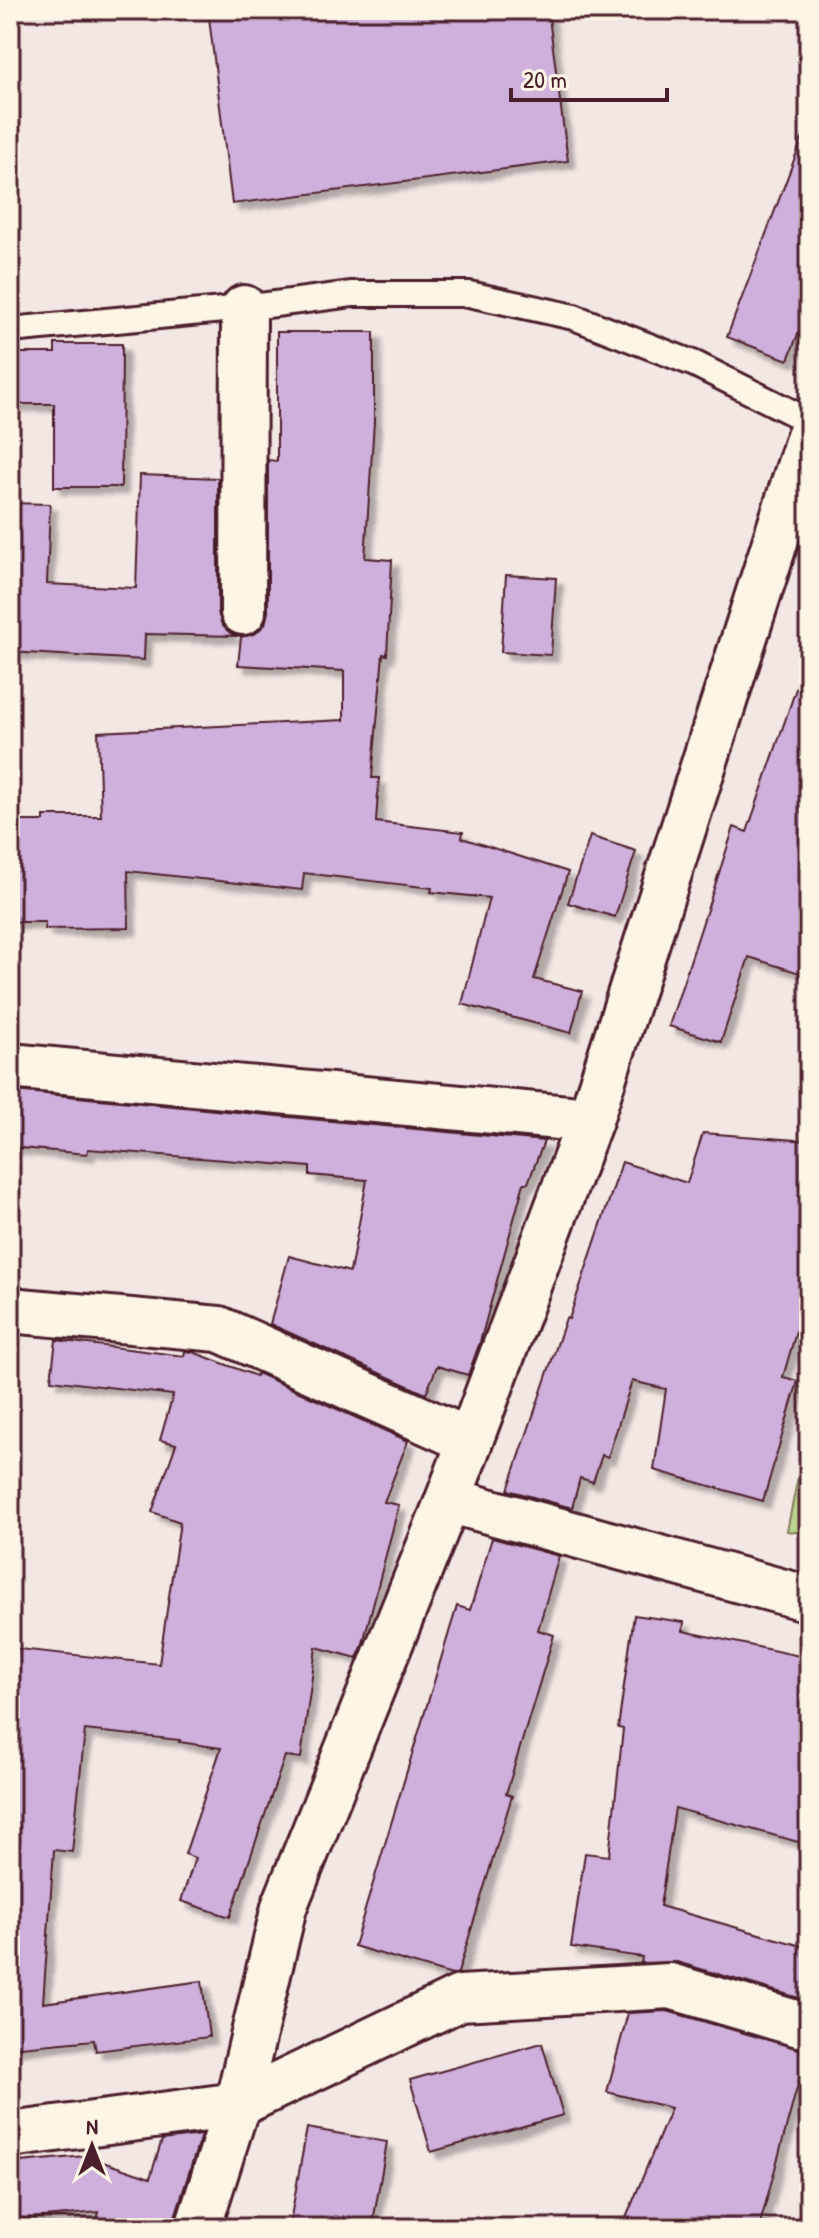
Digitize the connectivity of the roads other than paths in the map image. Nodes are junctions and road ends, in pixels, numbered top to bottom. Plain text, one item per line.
1 (244, 308) junction
2 (10, 330) edge
3 (809, 421) edge
4 (809, 436) edge
5 (243, 612) dead end
6 (10, 1066) edge
7 (590, 1120) junction
8 (10, 1310) edge
9 (470, 1441) junction
10 (448, 1500) junction
11 (809, 1599) edge
12 (809, 2027) edge
13 (237, 2105) junction
14 (10, 2135) edge
15 (198, 2228) edge

1 - 2 lane
1 - 3 lane
1 - 5 street
4 - 7 street
6 - 7 street
7 - 9 street
8 - 9 street
9 - 10 street
10 - 11 street
10 - 13 street
12 - 13 street
13 - 14 street
13 - 15 street

